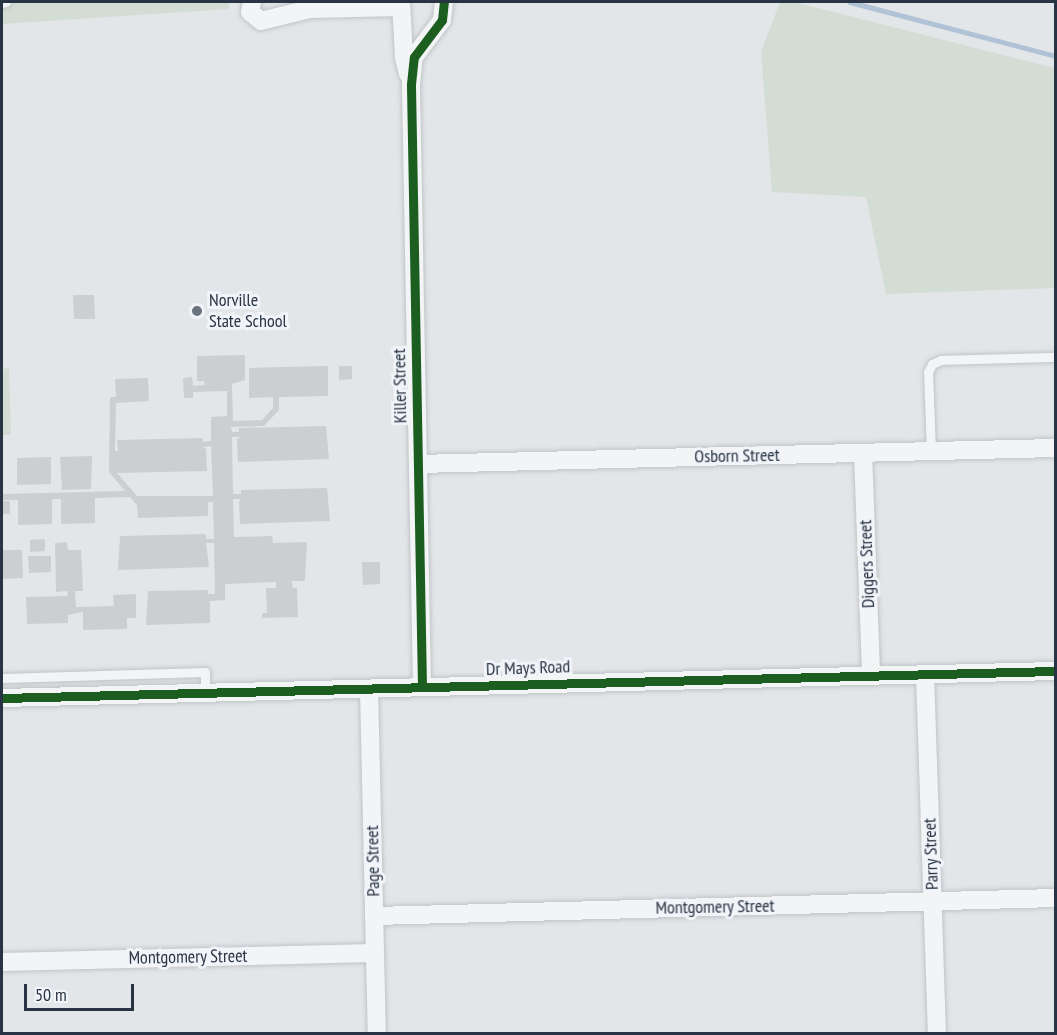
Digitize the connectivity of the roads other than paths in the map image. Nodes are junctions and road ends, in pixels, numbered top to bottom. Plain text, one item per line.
1 (6, 2) edge
2 (252, 2) edge
3 (279, 2) edge
4 (444, 2) edge
5 (2, 3) edge
6 (401, 4) edge
7 (309, 9) junction
8 (411, 84) junction
9 (1056, 357) edge
10 (1056, 448) edge
11 (931, 452) junction
12 (863, 453) junction
13 (418, 464) junction
14 (1056, 671) edge
15 (925, 674) junction
16 (871, 675) junction
17 (2, 678) edge
18 (422, 687) junction
19 (369, 689) junction
20 (205, 693) junction
21 (2, 698) edge
22 (1056, 898) edge
23 (932, 902) junction
24 (374, 916) junction
25 (375, 952) junction
26 (2, 962) edge
27 (377, 1034) edge
28 (938, 1034) edge

1 - 5 lane
2 - 7 street
3 - 7 street
4 - 8 street
6 - 7 street
6 - 8 street
8 - 13 street, Killer Street
9 - 11 lane
10 - 11 street, Osborn Street
11 - 12 street, Osborn Street
12 - 13 street, Osborn Street
12 - 16 street, Diggers Street
13 - 18 street, Killer Street
14 - 15 street, Dr Mays Road
15 - 16 street, Dr Mays Road
15 - 23 street, Parry Street
16 - 18 street, Dr Mays Road
17 - 20 lane
18 - 19 street, Dr Mays Road
19 - 20 street, Dr Mays Road
19 - 24 street, Page Street
20 - 21 street, Dr Mays Road
22 - 23 street, Montgomery Street
23 - 24 street, Montgomery Street
23 - 28 street, Parry Street
24 - 25 street, Page Street
25 - 26 street, Montgomery Street
25 - 27 street, Page Street

